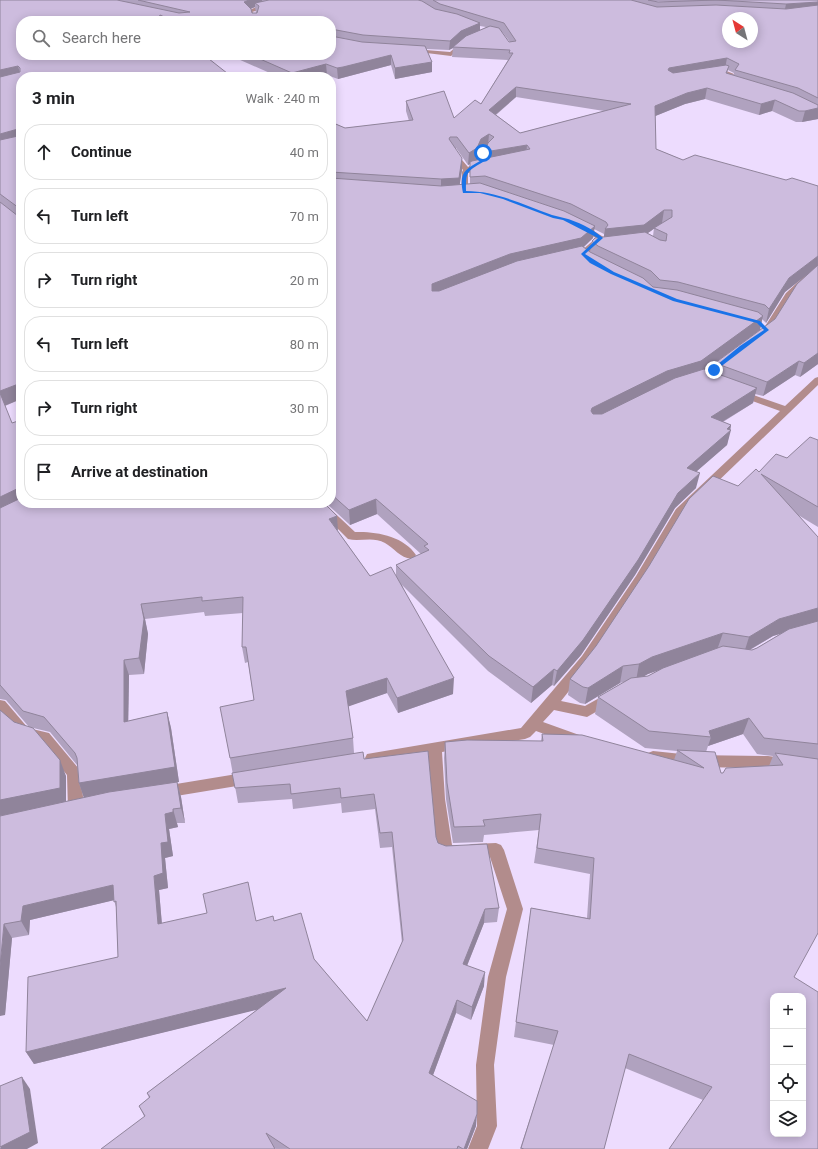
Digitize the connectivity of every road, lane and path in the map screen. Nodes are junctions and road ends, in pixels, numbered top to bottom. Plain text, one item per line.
1 (274, 5) edge
2 (256, 16) edge
3 (469, 40) edge
4 (410, 51) edge
5 (706, 74) edge
6 (738, 86) edge
7 (489, 149) edge
8 (453, 150) edge
9 (491, 167) edge
10 (467, 170) junction
11 (463, 192) edge
12 (572, 222) edge
13 (606, 246) edge
14 (590, 247) junction
15 (583, 254) junction
16 (568, 257) edge
17 (592, 262) edge
18 (818, 268) edge
19 (758, 322) edge
20 (767, 330) junction
21 (754, 339) edge
22 (818, 380) edge
23 (729, 389) edge
24 (787, 410) junction
25 (323, 508) edge
26 (410, 555) dead end
27 (620, 691) edge
28 (551, 704) junction
29 (0, 705) edge
30 (533, 724) junction
31 (588, 745) edge
32 (435, 749) junction
33 (639, 755) edge
34 (361, 760) edge
35 (818, 769) edge
36 (260, 776) edge
37 (152, 794) edge
38 (91, 805) edge
39 (76, 809) junction
40 (61, 812) edge
41 (478, 1149) edge

1 - 2 street
3 - 4 street
5 - 6 street
7 - 10 street
8 - 10 street
9 - 10 street
10 - 11 street
12 - 14 street
13 - 14 street
14 - 15 street
15 - 16 street
15 - 17 street
18 - 20 street
19 - 20 street
20 - 21 street
22 - 24 street
23 - 24 street
24 - 28 street
25 - 26 street
27 - 28 street
28 - 30 street
29 - 39 street
30 - 31 street
30 - 32 street
32 - 34 street
32 - 41 street
33 - 35 street
36 - 37 street
38 - 39 street
39 - 40 street

